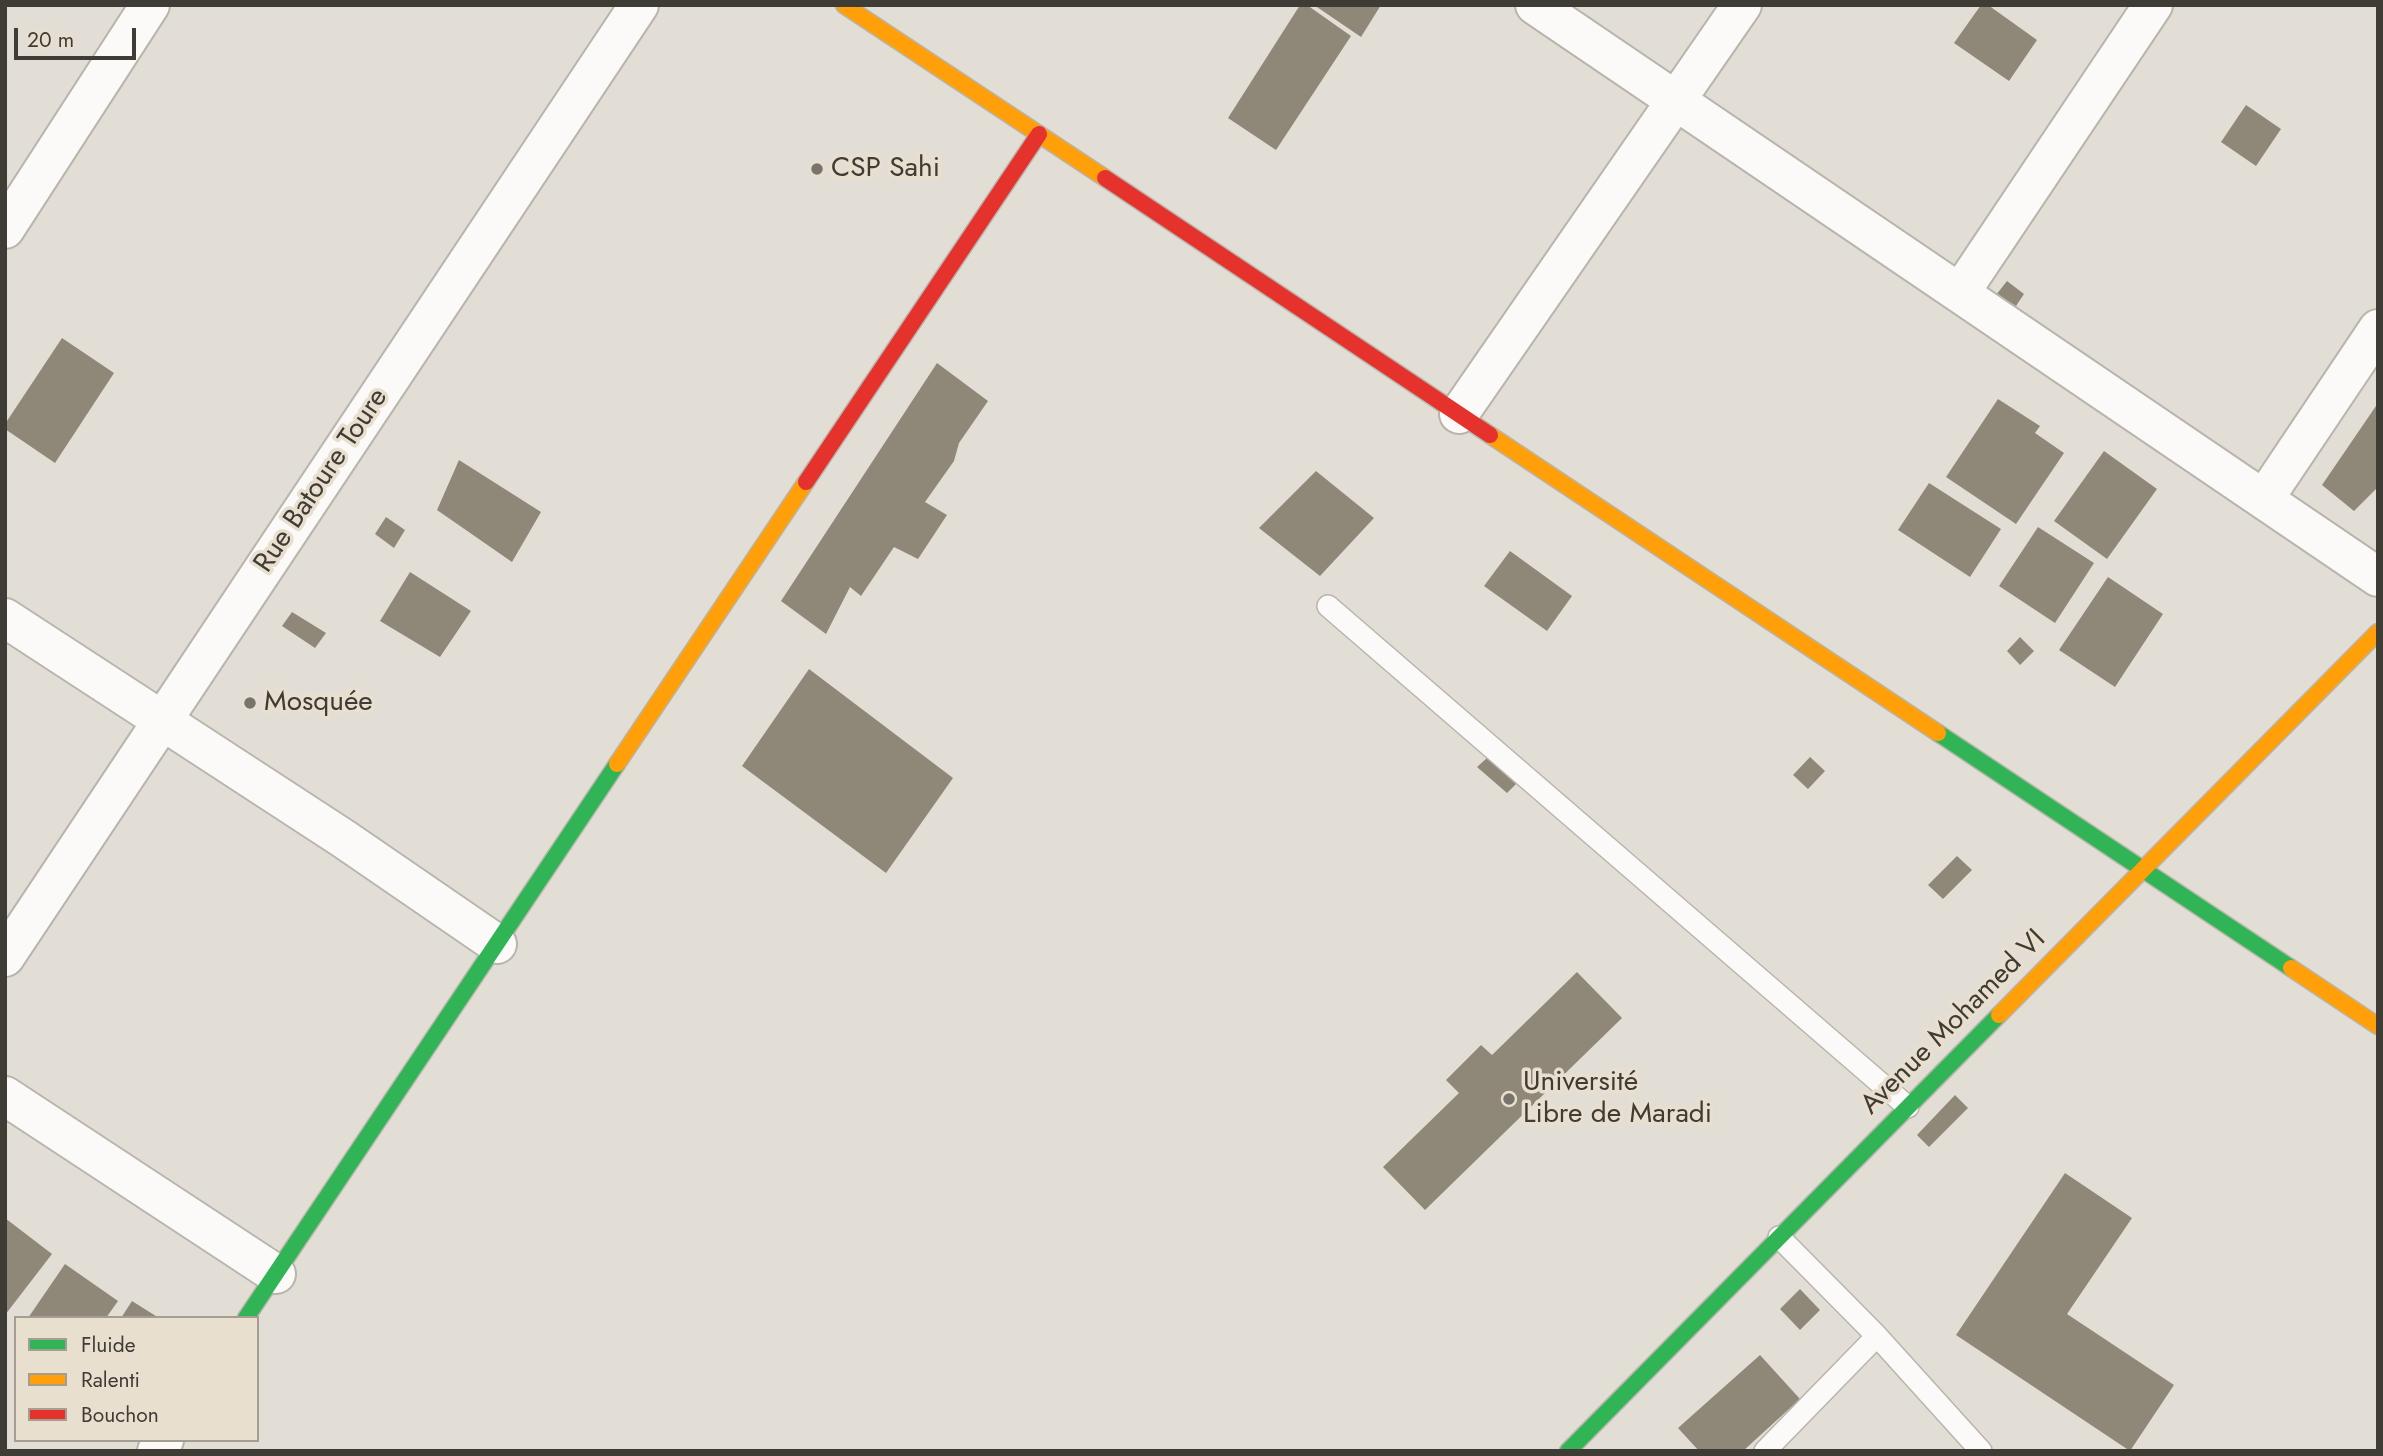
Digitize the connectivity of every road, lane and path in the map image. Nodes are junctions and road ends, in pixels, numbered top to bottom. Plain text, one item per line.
1 (150, 5) edge
2 (639, 5) edge
3 (844, 5) edge
4 (1535, 5) edge
5 (1742, 5) edge
6 (2153, 5) edge
7 (1677, 99) junction
8 (1039, 134) junction
9 (5, 229) edge
10 (1959, 293) junction
11 (2378, 329) edge
12 (1459, 414) junction
13 (2264, 499) junction
14 (2378, 577) edge
15 (1328, 606) dead end
16 (5, 618) edge
17 (2378, 632) edge
18 (162, 722) junction
19 (2144, 869) junction
20 (497, 943) junction
21 (5, 957) edge
22 (2378, 1026) edge
23 (5, 1096) edge
24 (1908, 1107) junction
25 (1779, 1237) junction
26 (276, 1274) junction
27 (247, 1316) edge
28 (1877, 1336) junction
29 (1568, 1451) edge
30 (1765, 1451) edge
31 (1981, 1451) edge

1 - 9 street
2 - 18 street, Rue Batoure Toure
3 - 8 street
4 - 7 street
5 - 7 street
6 - 10 street
7 - 10 street
7 - 12 street
8 - 12 street
8 - 20 street
10 - 13 street
11 - 13 street
12 - 19 street
13 - 14 street
15 - 24 lane
16 - 18 street
17 - 19 street, Avenue Mohamed VI
18 - 20 street
18 - 21 street, Rue Batoure Toure
19 - 22 street
19 - 24 street, Avenue Mohamed VI
20 - 26 street
23 - 26 street
24 - 25 street, Avenue Mohamed VI
25 - 28 lane
25 - 29 street, Avenue Mohamed VI
26 - 27 street
28 - 30 lane
28 - 31 lane

